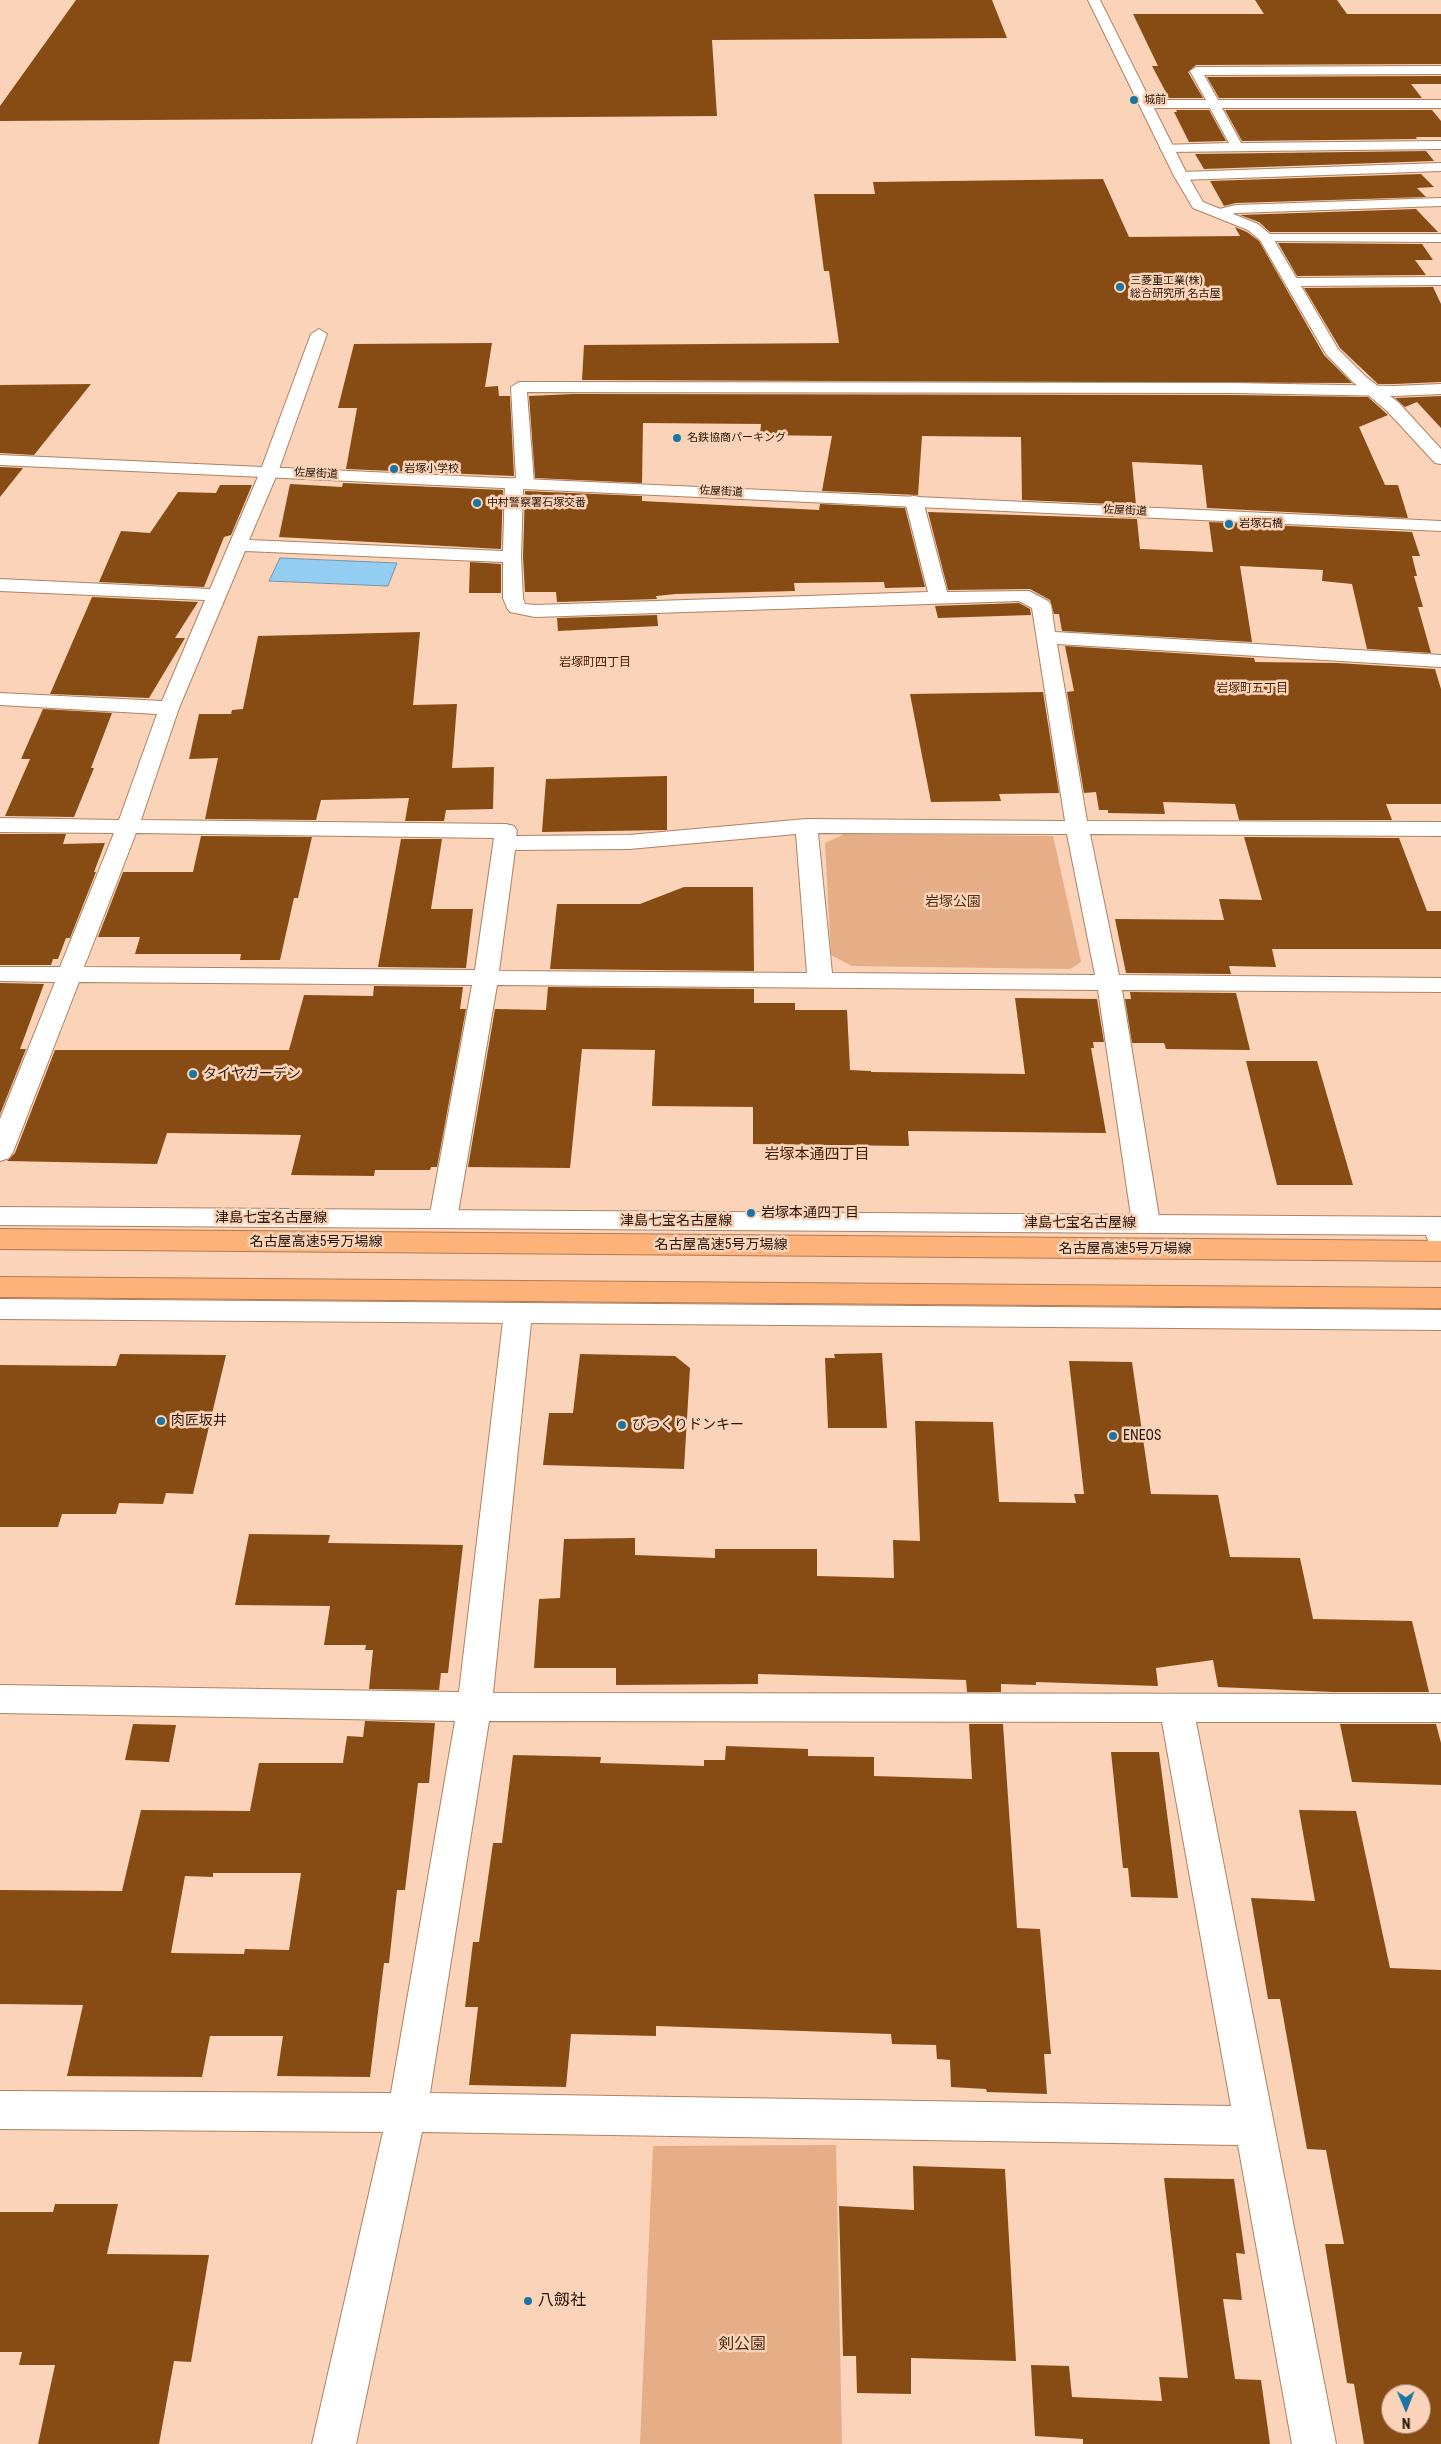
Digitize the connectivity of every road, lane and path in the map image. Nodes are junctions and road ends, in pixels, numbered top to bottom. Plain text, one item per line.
1 (1094, 0) edge
2 (1441, 70) edge
3 (1146, 104) junction
4 (1214, 104) junction
5 (1441, 104) edge
6 (1441, 145) edge
7 (1238, 147) junction
8 (1167, 148) junction
9 (1441, 167) edge
10 (1181, 176) junction
11 (1441, 202) edge
12 (1220, 213) junction
13 (1266, 238) junction
14 (1441, 238) edge
15 (1292, 282) junction
16 (1440, 283) edge
17 (319, 334) dead end
18 (1441, 389) edge
19 (1373, 391) junction
20 (1441, 459) edge
21 (0, 460) edge
22 (269, 472) junction
23 (520, 483) junction
24 (914, 501) junction
25 (1441, 526) edge
26 (239, 545) junction
27 (512, 557) junction
28 (0, 585) edge
29 (216, 595) junction
30 (939, 598) junction
31 (1046, 637) junction
32 (1441, 662) edge
33 (0, 699) edge
34 (169, 708) junction
35 (0, 825) edge
36 (806, 826) junction
37 (1077, 827) junction
38 (127, 828) junction
39 (1441, 829) edge
40 (505, 843) junction
41 (0, 974) edge
42 (71, 974) junction
43 (486, 977) junction
44 (820, 979) junction
45 (1109, 983) junction
46 (1441, 985) edge
47 (0, 1152) edge
48 (0, 1216) edge
49 (443, 1219) junction
50 (1146, 1223) junction
51 (1440, 1236) edge
52 (0, 1239) edge
53 (0, 1287) edge
54 (1441, 1298) edge
55 (0, 1309) edge
56 (518, 1313) junction
57 (1441, 1320) edge
58 (0, 1699) edge
59 (474, 1707) junction
60 (1176, 1708) junction
61 (1441, 1708) edge
62 (0, 2110) edge
63 (407, 2112) junction
64 (1255, 2126) junction
65 (334, 2444) edge
66 (1314, 2444) edge

1 - 3 street
2 - 4 street
3 - 4 street
3 - 8 street
4 - 5 street
4 - 7 street
6 - 7 street
7 - 8 street
8 - 10 street
9 - 10 street
10 - 12 street
11 - 12 street
12 - 13 street
13 - 14 street
13 - 15 street
15 - 16 street
15 - 19 street
17 - 22 street
18 - 19 street
19 - 20 street
19 - 23 street
21 - 22 street, 佐屋街道
22 - 23 street, 佐屋街道
22 - 26 street
23 - 24 street, 佐屋街道
23 - 27 street
24 - 25 street, 佐屋街道
24 - 30 street
26 - 27 street
26 - 29 street
27 - 30 street
28 - 29 street
29 - 34 street
30 - 31 street
31 - 32 street
31 - 37 street
33 - 34 street
34 - 38 street
35 - 38 street
36 - 37 street
36 - 40 street
36 - 44 street
37 - 39 street
37 - 45 street
38 - 40 street
38 - 42 street
40 - 43 street
41 - 42 street
42 - 43 street
42 - 47 street
43 - 44 street
43 - 49 street
44 - 45 street
45 - 46 street
45 - 50 street
48 - 49 street, 津島七宝名古屋線
49 - 50 street, 津島七宝名古屋線
50 - 51 street, 津島七宝名古屋線
51 - 52 highway, 名古屋高速5号万場線
53 - 54 highway
55 - 56 street
56 - 57 street
56 - 59 street
58 - 59 street
59 - 60 street
59 - 63 street
60 - 61 street
60 - 64 street
62 - 63 street
63 - 64 street
63 - 65 street
64 - 66 street

